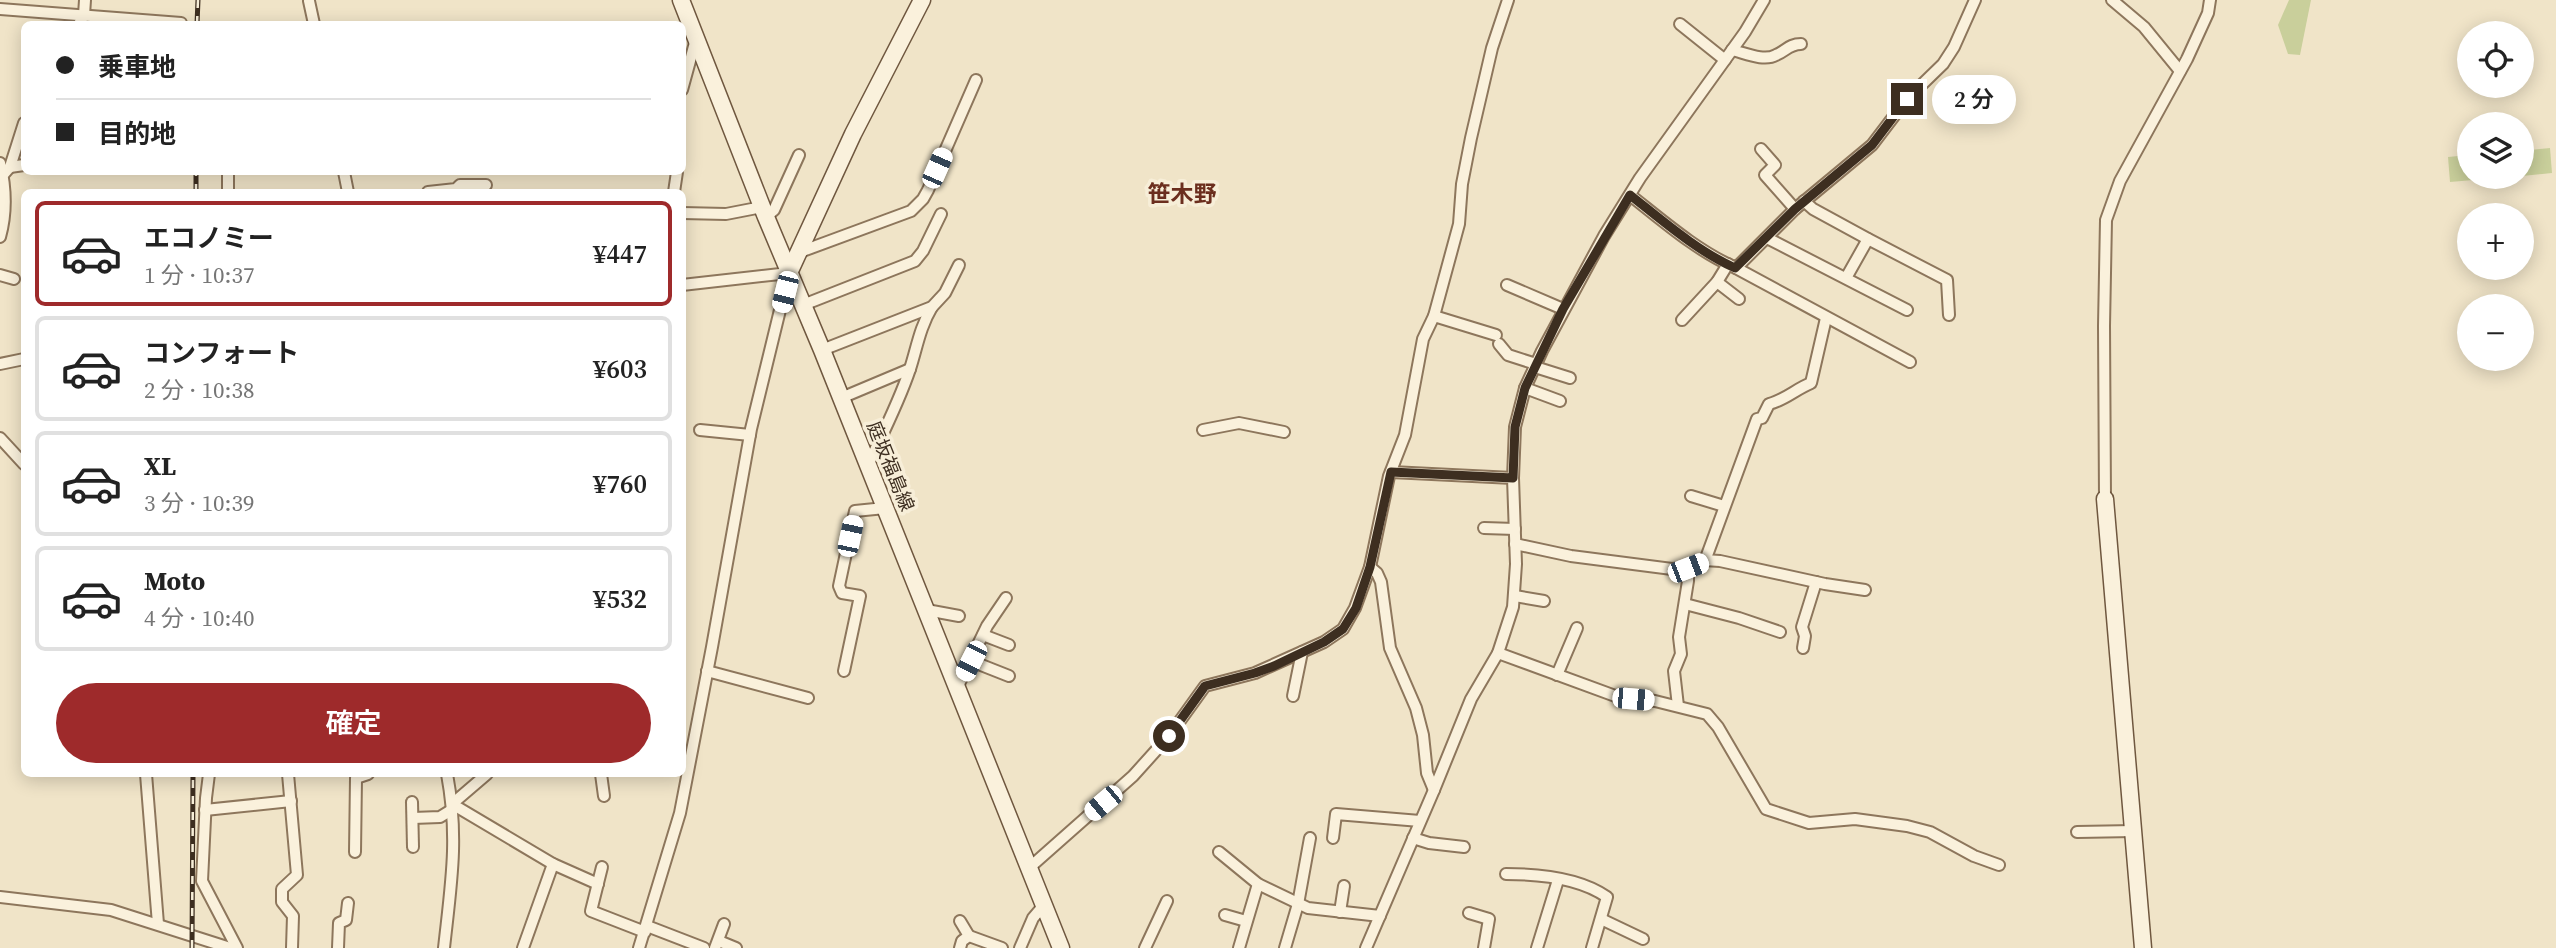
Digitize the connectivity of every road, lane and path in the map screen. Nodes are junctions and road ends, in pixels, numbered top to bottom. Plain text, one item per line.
1 (85, 0) edge
2 (681, 0) edge
3 (922, 0) edge
4 (1508, 0) edge
5 (1764, 0) edge
6 (1975, 0) edge
7 (2112, 0) edge
8 (2210, 0) edge
9 (309, 1) edge
10 (0, 9) edge
11 (82, 20) edge
12 (115, 21) edge
13 (313, 21) edge
14 (1680, 24) dead end
15 (696, 39) junction
16 (1801, 44) dead end
17 (1728, 55) junction
18 (2180, 71) junction
19 (686, 75) edge
20 (976, 80) dead end
21 (21, 130) edge
22 (1761, 149) dead end
23 (799, 155) dead end
24 (4, 168) edge
25 (459, 175) edge
26 (460, 185) junction
27 (485, 185) dead end
28 (457, 189) edge
29 (1630, 195) junction
30 (1800, 205) junction
31 (764, 212) junction
32 (686, 213) edge
33 (942, 214) dead end
34 (0, 237) edge
35 (1767, 237) junction
36 (1868, 239) junction
37 (800, 252) junction
38 (959, 265) dead end
39 (1732, 266) junction
40 (789, 273) junction
41 (0, 275) edge
42 (1846, 278) junction
43 (14, 279) dead end
44 (1717, 282) junction
45 (686, 285) edge
46 (1507, 285) dead end
47 (1739, 299) dead end
48 (803, 305) junction
49 (932, 307) junction
50 (1563, 309) junction
51 (1907, 310) dead end
52 (1949, 315) dead end
53 (1434, 316) junction
54 (1826, 318) junction
55 (1682, 320) dead end
56 (822, 350) junction
57 (21, 360) edge
58 (1910, 362) dead end
59 (0, 364) edge
60 (1535, 365) junction
61 (910, 369) junction
62 (1570, 379) dead end
63 (1525, 388) junction
64 (841, 398) junction
65 (1560, 401) dead end
66 (700, 430) dead end
67 (1203, 430) dead end
68 (1284, 432) dead end
69 (750, 435) junction
70 (0, 438) edge
71 (21, 461) edge
72 (868, 465) junction
73 (1391, 472) junction
74 (1513, 478) junction
75 (1691, 496) dead end
76 (2105, 499) joint
77 (1724, 506) junction
78 (886, 508) junction
79 (1484, 528) dead end
80 (1515, 529) junction
81 (1515, 544) junction
82 (1704, 561) junction
83 (1370, 567) junction
84 (1688, 568) junction
85 (1816, 582) junction
86 (1865, 590) dead end
87 (1515, 596) junction
88 (1006, 598) dead end
89 (1544, 601) dead end
90 (1685, 604) junction
91 (927, 613) junction
92 (959, 616) dead end
93 (1577, 628) dead end
94 (1780, 632) dead end
95 (983, 635) junction
96 (1009, 645) dead end
97 (1803, 648) dead end
98 (1302, 652) junction
99 (1498, 653) junction
100 (971, 661) junction
101 (708, 671) junction
102 (844, 671) dead end
103 (1557, 675) junction
104 (1009, 676) dead end
105 (957, 688) junction
106 (1293, 696) dead end
107 (808, 698) dead end
108 (1678, 706) junction
109 (146, 777) edge
110 (209, 777) edge
111 (288, 777) edge
112 (359, 777) edge
113 (447, 777) edge
114 (484, 777) edge
115 (601, 777) edge
116 (1434, 790) junction
117 (604, 796) dead end
118 (291, 801) junction
119 (412, 802) dead end
120 (452, 806) junction
121 (205, 810) junction
122 (413, 818) junction
123 (1420, 821) junction
124 (2077, 831) dead end
125 (2133, 831) junction
126 (1310, 838) dead end
127 (1333, 838) dead end
128 (1413, 838) junction
129 (413, 847) dead end
130 (1464, 847) dead end
131 (355, 852) dead end
132 (1219, 852) dead end
133 (553, 864) junction
134 (1999, 864) dead end
135 (602, 867) dead end
136 (1029, 868) junction
137 (1506, 874) dead end
138 (1558, 880) junction
139 (598, 884) junction
140 (1258, 884) junction
141 (1344, 886) dead end
142 (0, 897) edge
143 (1167, 901) dead end
144 (348, 903) dead end
145 (1298, 904) junction
146 (1044, 905) junction
147 (1340, 912) junction
148 (1469, 913) dead end
149 (1225, 915) dead end
150 (1380, 916) junction
151 (1601, 919) junction
152 (960, 920) dead end
153 (1246, 921) junction
154 (158, 924) junction
155 (724, 924) dead end
156 (646, 929) junction
157 (969, 936) junction
158 (1643, 939) dead end
159 (678, 943) edge
160 (717, 944) edge
161 (996, 947) edge
162 (228, 948) edge
163 (237, 948) edge
164 (292, 948) edge
165 (338, 948) edge
166 (444, 948) edge
167 (523, 948) edge
168 (639, 948) edge
169 (704, 948) edge
170 (736, 948) edge
171 (960, 948) edge
172 (1020, 948) edge
173 (1061, 948) edge
174 (1145, 948) edge
175 (1239, 948) edge
176 (1285, 948) edge
177 (1366, 948) edge
178 (1484, 948) edge
179 (1537, 948) edge
180 (1592, 948) edge
181 (2143, 948) edge

1 - 11 street
2 - 15 main road, 庭坂福島線
3 - 37 main road
4 - 53 street
5 - 17 street
6 - 30 street
7 - 18 street
8 - 18 street
9 - 13 street
10 - 11 street
11 - 12 street
14 - 17 street
15 - 19 street
15 - 31 main road, 庭坂福島線
16 - 17 street
17 - 29 street
18 - 76 street
20 - 37 street
21 - 24 street
22 - 30 street
23 - 31 street
24 - 34 street
25 - 26 street
26 - 27 street
26 - 28 street
29 - 39 street
29 - 50 street
30 - 35 street
30 - 36 street
31 - 32 street
31 - 40 main road, 庭坂福島線
33 - 48 street
35 - 39 street
35 - 42 street
36 - 42 street
36 - 52 street
37 - 40 main road
38 - 49 street
39 - 44 street
39 - 54 street
40 - 45 street
40 - 48 main road, 庭坂福島線
40 - 69 street
41 - 43 street
42 - 51 street
44 - 47 street
44 - 55 street
46 - 50 street
48 - 56 main road, 庭坂福島線
49 - 56 street
49 - 61 street
50 - 60 street
53 - 60 street
53 - 73 street
54 - 58 street
54 - 77 street
56 - 64 main road, 庭坂福島線
57 - 59 street
60 - 62 street
60 - 63 street
61 - 64 street
61 - 72 street
63 - 65 street
63 - 74 street
64 - 72 main road, 庭坂福島線
66 - 69 street
67 - 68 street
69 - 101 street
70 - 71 street
72 - 78 main road, 庭坂福島線
73 - 74 street
73 - 83 street
74 - 80 street
75 - 77 street
76 - 125 main road
77 - 82 street
78 - 91 main road, 庭坂福島線
78 - 102 street
79 - 80 street
80 - 81 street
81 - 84 street
81 - 87 street
82 - 84 street
82 - 85 street
83 - 98 street
83 - 116 street
84 - 90 street
85 - 86 street
85 - 97 street
87 - 89 street
87 - 99 street
88 - 95 street
90 - 94 street
90 - 108 street
91 - 92 street
91 - 105 main road, 庭坂福島線
93 - 103 street
95 - 96 street
95 - 100 street
98 - 106 street
98 - 136 street
99 - 103 street
99 - 116 street
100 - 104 street
100 - 105 street
101 - 107 street
101 - 156 street
103 - 108 street
105 - 136 main road, 庭坂福島線
108 - 134 street
109 - 154 street
110 - 121 street
111 - 118 street
112 - 131 street
113 - 120 street
114 - 120 street
115 - 117 street
116 - 123 street
118 - 121 street
118 - 164 street
119 - 122 street
120 - 122 street
120 - 133 street
120 - 166 street
121 - 163 street
122 - 129 street
123 - 127 street
123 - 128 street
124 - 125 street
125 - 181 main road
126 - 145 street
128 - 130 street
128 - 150 street
132 - 140 street
133 - 139 street
133 - 167 street
135 - 139 street
136 - 146 main road, 庭坂福島線
137 - 138 street
138 - 151 street
138 - 179 street
139 - 156 street
140 - 145 street
140 - 153 street
141 - 147 street
142 - 154 street
143 - 174 street
144 - 165 street
145 - 147 street
145 - 176 street
146 - 172 street
146 - 173 main road, 庭坂福島線
147 - 150 street
148 - 178 street
149 - 153 street
150 - 177 street
151 - 158 street
151 - 180 street
152 - 157 street
153 - 175 street
154 - 162 street
155 - 160 street
156 - 159 street
156 - 168 street
157 - 161 street
157 - 171 street
159 - 169 street
160 - 170 street

